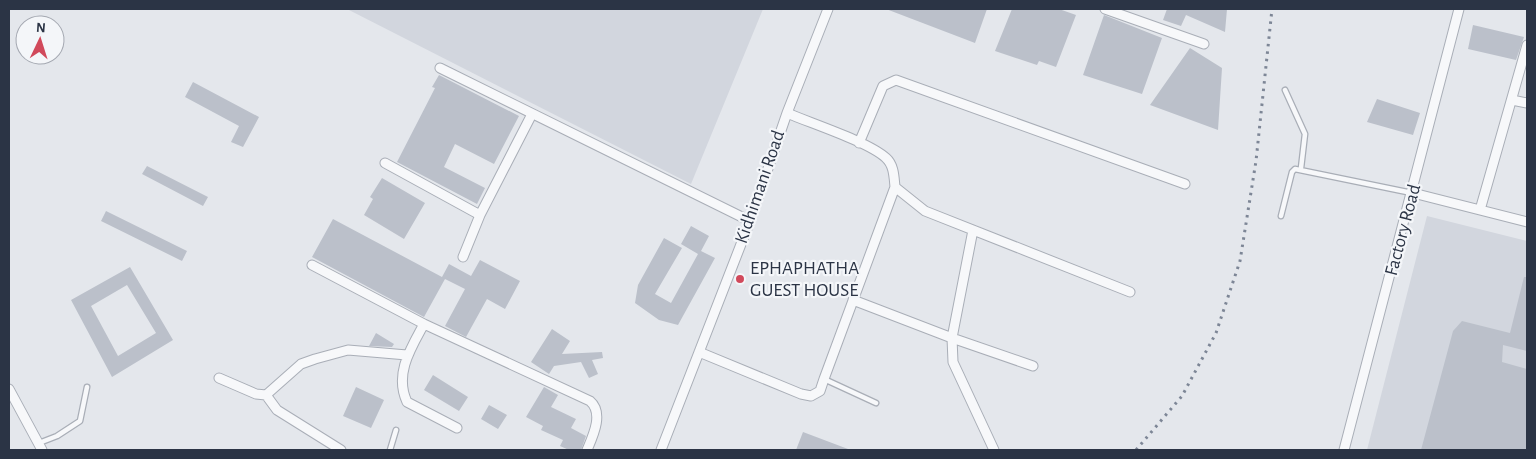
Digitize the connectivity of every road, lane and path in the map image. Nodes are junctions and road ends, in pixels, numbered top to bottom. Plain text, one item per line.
1 (828, 9) edge
2 (1105, 9) edge
3 (1459, 9) edge
4 (1204, 44) dead end
5 (1527, 45) edge
6 (440, 68) dead end
7 (1284, 90) dead end
8 (1512, 100) junction
9 (1527, 103) edge
10 (786, 113) junction
11 (532, 114) junction
12 (859, 143) junction
13 (385, 164) dead end
14 (1301, 168) junction
15 (1185, 184) dead end
16 (894, 187) junction
17 (1413, 194) junction
18 (1480, 210) junction
19 (480, 215) junction
20 (1281, 216) dead end
21 (750, 220) junction
22 (1527, 222) edge
23 (973, 230) junction
24 (463, 257) dead end
25 (312, 265) dead end
26 (1130, 292) dead end
27 (853, 300) junction
28 (424, 324) junction
29 (952, 338) junction
30 (699, 352) junction
31 (407, 355) junction
32 (1033, 366) dead end
33 (219, 378) dead end
34 (824, 380) junction
35 (86, 387) dead end
36 (9, 389) edge
37 (266, 395) junction
38 (876, 403) dead end
39 (457, 428) dead end
40 (396, 430) dead end
41 (41, 447) edge
42 (341, 450) edge
43 (390, 450) edge
44 (587, 450) edge
45 (661, 450) edge
46 (994, 450) edge
47 (1344, 450) edge

1 - 10 street, Kidhimani Road
2 - 4 street
3 - 17 street, Factory Road
5 - 8 street
6 - 11 street
7 - 14 lane
8 - 9 street
8 - 18 street
10 - 12 street
10 - 21 street, Kidhimani Road
11 - 19 street
11 - 21 street
12 - 15 street
12 - 16 street
13 - 19 street
14 - 17 lane
14 - 20 lane
16 - 23 street
16 - 27 street
17 - 18 street
17 - 47 street, Factory Road
18 - 22 street
19 - 24 street
21 - 30 street, Kidhimani Road
23 - 26 street
23 - 29 street
25 - 28 street
27 - 29 street
27 - 34 street
28 - 31 street
28 - 44 street
29 - 32 street
29 - 46 street
30 - 34 street
30 - 45 street, Kidhimani Road
31 - 37 street
31 - 39 street
33 - 37 street
34 - 38 lane
35 - 41 lane
36 - 41 street
37 - 42 street
40 - 43 lane

